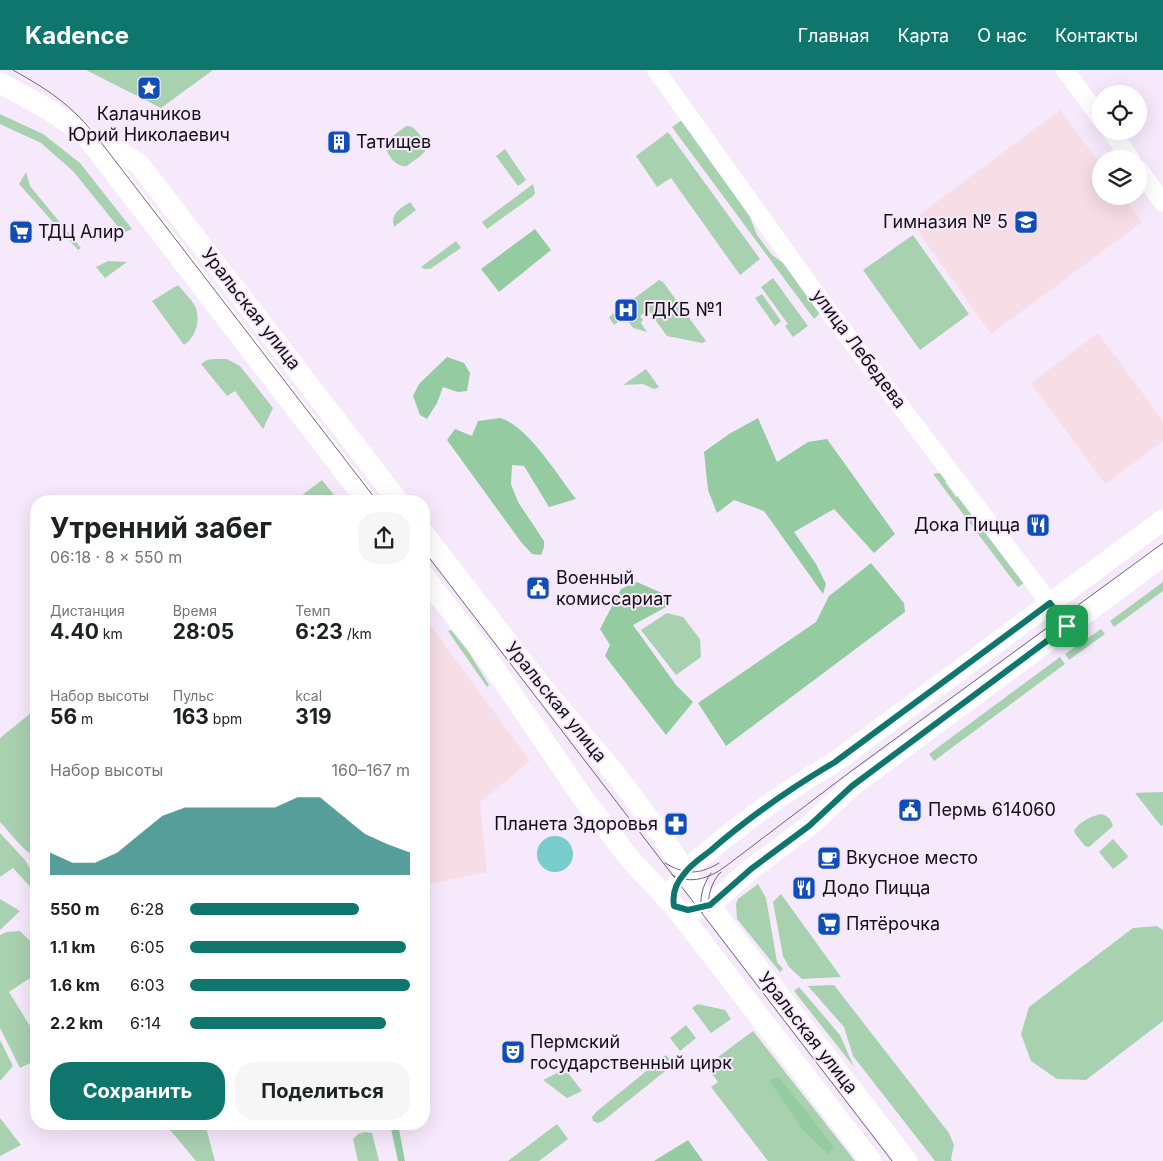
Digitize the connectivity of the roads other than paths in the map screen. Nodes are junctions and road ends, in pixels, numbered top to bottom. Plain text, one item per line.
1 (656, 70) edge
2 (1065, 70) edge
3 (0, 83) edge
4 (1092, 107) edge
5 (87, 137) junction
6 (1147, 180) edge
7 (1163, 203) edge
8 (362, 495) edge
9 (393, 495) edge
10 (1163, 520) edge
11 (430, 542) edge
12 (1163, 556) edge
13 (430, 584) edge
14 (1050, 603) junction
15 (1067, 626) junction
16 (685, 872) junction
17 (710, 905) junction
18 (674, 906) junction
19 (871, 1161) edge
20 (907, 1161) edge

1 - 14 street, улица Лебедева
2 - 4 street
3 - 5 main road, Уральская улица
5 - 8 main road, Уральская улица
5 - 9 main road, Уральская улица
6 - 7 street
10 - 14 main road
11 - 16 main road, Уральская улица
12 - 15 main road
13 - 18 main road, Уральская улица
14 - 15 street, улица Лебедева
14 - 16 main road
15 - 17 main road
16 - 17 main road, Уральская улица
16 - 18 main road
17 - 18 main road
17 - 20 main road, Уральская улица
18 - 19 main road, Уральская улица

